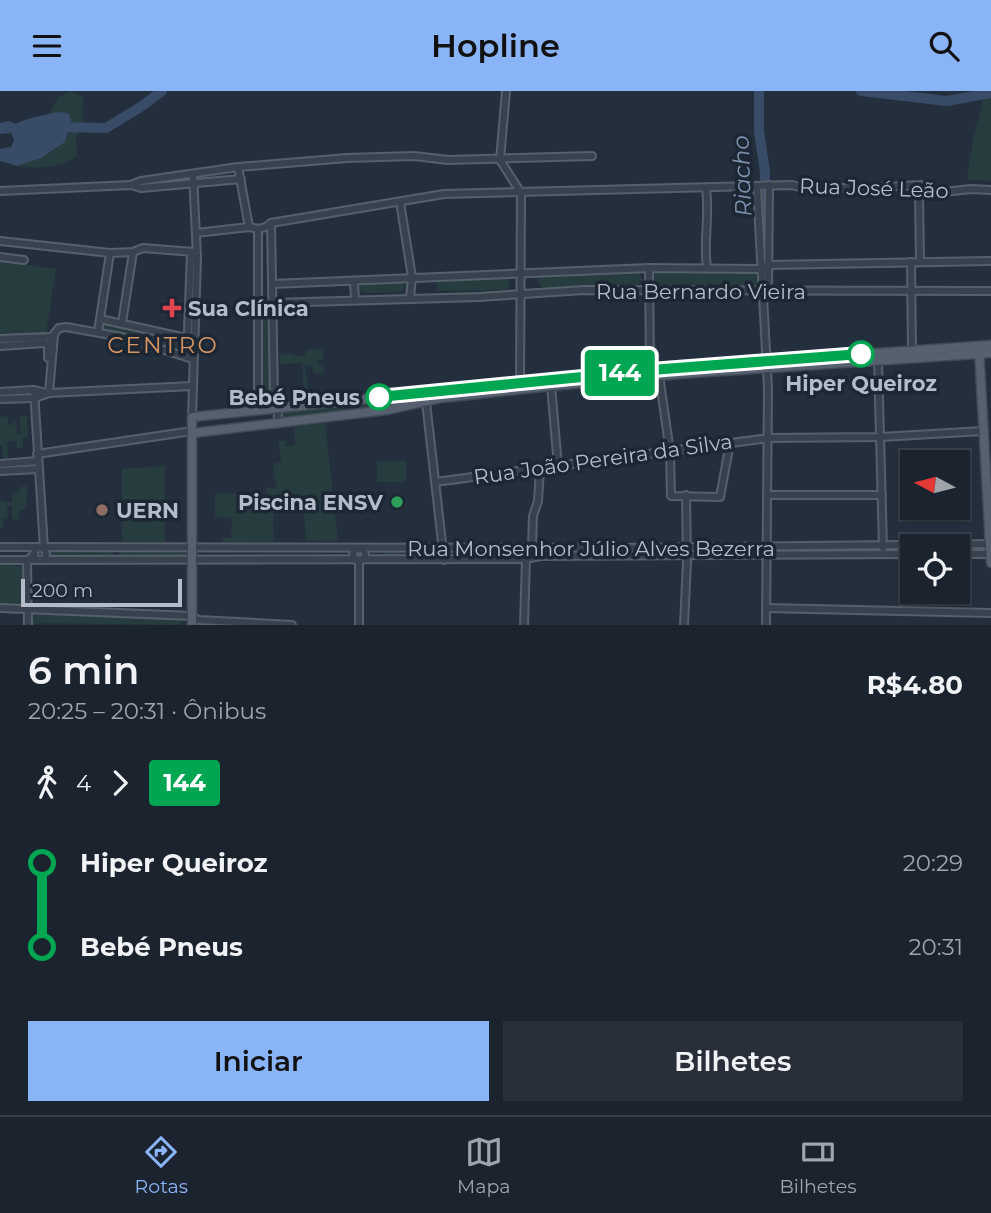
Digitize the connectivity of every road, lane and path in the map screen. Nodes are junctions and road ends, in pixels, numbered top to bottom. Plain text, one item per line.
1 (506, 91) edge
2 (592, 156) dead end
3 (500, 160) junction
4 (238, 167) junction
5 (193, 174) junction
6 (240, 179) junction
7 (194, 184) junction
8 (131, 185) junction
9 (769, 185) junction
10 (757, 187) junction
11 (706, 189) junction
12 (991, 190) edge
13 (0, 191) edge
14 (520, 193) junction
15 (935, 193) junction
16 (400, 202) junction
17 (271, 223) junction
18 (249, 227) junction
19 (258, 229) junction
20 (196, 233) junction
21 (0, 241) edge
22 (133, 252) junction
23 (110, 253) junction
24 (194, 254) junction
25 (0, 257) edge
26 (24, 260) dead end
27 (991, 261) edge
28 (911, 262) junction
29 (920, 262) junction
30 (768, 265) junction
31 (649, 268) junction
32 (708, 268) junction
33 (760, 269) junction
34 (520, 273) junction
35 (412, 277) junction
36 (258, 280) junction
37 (272, 281) junction
38 (354, 281) junction
39 (648, 290) junction
40 (991, 291) edge
41 (766, 292) junction
42 (911, 292) junction
43 (520, 293) junction
44 (410, 298) junction
45 (258, 300) junction
46 (355, 300) junction
47 (272, 301) junction
48 (100, 319) junction
49 (122, 323) junction
50 (98, 332) junction
51 (0, 339) edge
52 (191, 343) junction
53 (991, 345) edge
54 (0, 346) edge
55 (52, 347) junction
56 (979, 350) junction
57 (912, 351) junction
58 (991, 353) edge
59 (190, 358) junction
60 (878, 361) junction
61 (766, 364) junction
62 (650, 370) junction
63 (679, 370) junction
64 (659, 375) junction
65 (192, 386) junction
66 (520, 386) junction
67 (551, 386) junction
68 (0, 392) edge
69 (40, 393) junction
70 (386, 396) junction
71 (376, 397) junction
72 (0, 400) edge
73 (426, 402) junction
74 (276, 408) junction
75 (258, 410) junction
76 (383, 411) junction
77 (192, 417) junction
78 (987, 420) edge
79 (277, 423) junction
80 (983, 431) junction
81 (192, 432) junction
82 (769, 437) junction
83 (881, 437) junction
84 (730, 443) junction
85 (670, 452) junction
86 (38, 462) junction
87 (0, 464) edge
88 (558, 466) junction
89 (540, 469) junction
90 (0, 471) edge
91 (435, 482) junction
92 (686, 495) junction
93 (768, 495) junction
94 (882, 495) junction
95 (990, 518) edge
96 (990, 534) edge
97 (990, 544) edge
98 (0, 547) edge
99 (532, 547) junction
100 (42, 548) junction
101 (116, 548) junction
102 (192, 548) junction
103 (284, 548) junction
104 (302, 548) junction
105 (359, 548) junction
106 (443, 548) junction
107 (686, 551) junction
108 (766, 551) junction
109 (883, 551) junction
110 (900, 553) edge
111 (34, 554) junction
112 (970, 554) edge
113 (990, 554) edge
114 (526, 559) junction
115 (0, 560) edge
116 (116, 560) junction
117 (444, 560) junction
118 (27, 561) junction
119 (43, 561) junction
120 (192, 561) junction
121 (283, 561) junction
122 (302, 561) junction
123 (359, 561) junction
124 (991, 563) edge
125 (1, 608) edge
126 (27, 608) junction
127 (766, 608) junction
128 (991, 613) edge
129 (0, 619) edge
130 (192, 620) edge
131 (247, 624) edge
132 (28, 625) edge
133 (292, 625) edge
134 (359, 625) edge
135 (524, 625) edge
136 (684, 625) edge
137 (766, 625) edge

1 - 3 street
2 - 3 street
3 - 4 street
3 - 14 street
4 - 5 street
4 - 6 street
5 - 7 street
5 - 8 street
6 - 7 street
6 - 18 street
7 - 8 street
7 - 20 street
8 - 13 street
9 - 10 street, Rua José Leão
9 - 15 street, Rua José Leão
9 - 30 street
10 - 11 street, Rua José Leão
10 - 33 street
11 - 14 street, Rua José Leão
11 - 32 street
12 - 15 street, Rua José Leão
14 - 16 street, Rua José Leão
14 - 34 street
15 - 29 street
16 - 17 street, Rua José Leão
16 - 35 street
17 - 19 street, Rua José Leão
17 - 37 street
18 - 19 street
18 - 20 street
19 - 36 street
20 - 24 street
21 - 23 street
22 - 23 street
22 - 24 street
22 - 49 street
23 - 48 street
24 - 52 street
25 - 26 street
27 - 29 street, Rua Bernardo Vieira
28 - 29 street, Rua Bernardo Vieira
28 - 30 street, Rua Bernardo Vieira
28 - 42 street
30 - 33 street, Rua Bernardo Vieira
30 - 41 street
31 - 32 street, Rua Bernardo Vieira
31 - 34 street, Rua Bernardo Vieira
31 - 39 street
32 - 33 street, Rua Bernardo Vieira
33 - 41 street
34 - 35 street, Rua Bernardo Vieira
34 - 43 street
35 - 38 street, Rua Bernardo Vieira
35 - 44 street
36 - 37 street, Rua Bernardo Vieira
36 - 45 street
37 - 38 street, Rua Bernardo Vieira
37 - 47 street
38 - 46 street
39 - 41 street, Rua Bernardo Vieira
39 - 43 street, Rua Bernardo Vieira
39 - 62 street
40 - 42 street, Rua Bernardo Vieira
41 - 42 street, Rua Bernardo Vieira
41 - 61 street
42 - 57 street
43 - 44 street, Rua Bernardo Vieira
43 - 66 street
44 - 46 street, Rua Bernardo Vieira
45 - 47 street, Rua Bernardo Vieira
45 - 75 street
46 - 47 street, Rua Bernardo Vieira
47 - 74 street
48 - 49 street
48 - 50 street
49 - 52 street
50 - 55 street
50 - 59 street
51 - 55 street
52 - 59 street
53 - 56 main road
54 - 69 street
55 - 69 street
56 - 57 main road
56 - 58 main road
56 - 60 main road
56 - 78 main road
57 - 61 main road
59 - 65 street
60 - 61 main road
60 - 83 street
61 - 63 main road
61 - 82 street
62 - 63 main road
62 - 66 main road
63 - 64 main road
64 - 67 main road
64 - 85 street
65 - 69 street
65 - 77 street
66 - 67 main road
66 - 70 main road
66 - 73 main road
67 - 88 street
68 - 69 street
69 - 72 street
69 - 86 street
70 - 71 main road
70 - 76 main road
71 - 74 main road
71 - 76 main road
73 - 76 main road
73 - 91 street
74 - 75 main road
74 - 79 street
75 - 77 main road
76 - 79 main road
77 - 81 main road
78 - 80 main road
79 - 81 main road
80 - 83 street, Rua João Pereira da Silva
80 - 95 main road
81 - 86 street
81 - 102 main road
82 - 83 street, Rua João Pereira da Silva
82 - 84 street, Rua João Pereira da Silva
82 - 93 street
83 - 94 street
84 - 85 street, Rua João Pereira da Silva
84 - 92 street
85 - 88 street, Rua João Pereira da Silva
85 - 92 street
86 - 87 street
86 - 90 street
86 - 100 street
88 - 89 street, Rua João Pereira da Silva
89 - 91 street, Rua João Pereira da Silva
89 - 99 street
91 - 106 street
92 - 107 street
93 - 94 street
93 - 108 street
94 - 109 street
95 - 96 main road
96 - 97 main road
97 - 109 street, Rua Monsenhor Júlio Alves Bezerra
97 - 113 main road
98 - 100 street, Rua Monsenhor Júlio Alves Bezerra
99 - 106 street, Rua Monsenhor Júlio Alves Bezerra
99 - 107 street, Rua Monsenhor Júlio Alves Bezerra
99 - 114 street
100 - 101 street, Rua Monsenhor Júlio Alves Bezerra
100 - 111 street
100 - 119 street
101 - 102 street, Rua Monsenhor Júlio Alves Bezerra
101 - 116 street
102 - 103 street, Rua Monsenhor Júlio Alves Bezerra
102 - 120 main road
103 - 104 street, Rua Monsenhor Júlio Alves Bezerra
103 - 121 street
104 - 105 street, Rua Monsenhor Júlio Alves Bezerra
104 - 122 street
105 - 106 street, Rua Monsenhor Júlio Alves Bezerra
105 - 123 street
106 - 117 street
107 - 108 street, Rua Monsenhor Júlio Alves Bezerra
107 - 114 street, Rua Monsenhor Júlio Alves Bezerra
107 - 136 street
108 - 109 street, Rua Monsenhor Júlio Alves Bezerra
108 - 127 street
109 - 110 street, Rua Monsenhor Júlio Alves Bezerra
111 - 118 street
111 - 119 street
112 - 113 street
113 - 124 main road
114 - 117 street, Rua Monsenhor Júlio Alves Bezerra
114 - 135 street
115 - 118 street, Rua Monsenhor Júlio Alves Bezerra
116 - 119 street, Rua Monsenhor Júlio Alves Bezerra
116 - 120 street, Rua Monsenhor Júlio Alves Bezerra
117 - 123 street, Rua Monsenhor Júlio Alves Bezerra
118 - 119 street, Rua Monsenhor Júlio Alves Bezerra
118 - 126 street
120 - 121 street, Rua Monsenhor Júlio Alves Bezerra
120 - 130 main road
121 - 122 street, Rua Monsenhor Júlio Alves Bezerra
122 - 123 street, Rua Monsenhor Júlio Alves Bezerra
123 - 134 street
125 - 126 street
125 - 129 street
126 - 130 street
126 - 132 street
127 - 128 street
127 - 137 street
130 - 131 street
131 - 133 street

